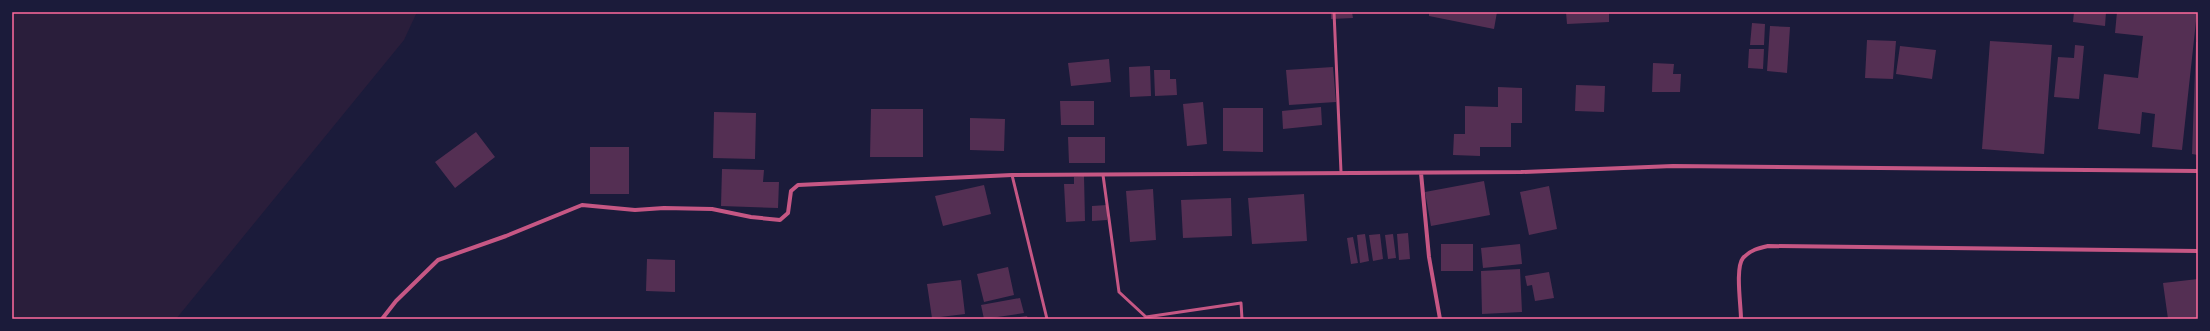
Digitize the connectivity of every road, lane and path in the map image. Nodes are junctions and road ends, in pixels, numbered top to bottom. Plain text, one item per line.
1 (1334, 12) edge
2 (2198, 170) edge
3 (1341, 172) junction
4 (1421, 173) junction
5 (1012, 175) junction
6 (1103, 175) junction
7 (2198, 251) edge
8 (382, 319) edge
9 (1047, 319) edge
10 (1242, 319) edge
11 (1440, 319) edge
12 (1742, 319) edge

1 - 3 lane
2 - 4 street
3 - 4 street
3 - 6 street
4 - 11 street
5 - 6 street
5 - 8 street
5 - 9 lane
6 - 10 lane
7 - 12 street

